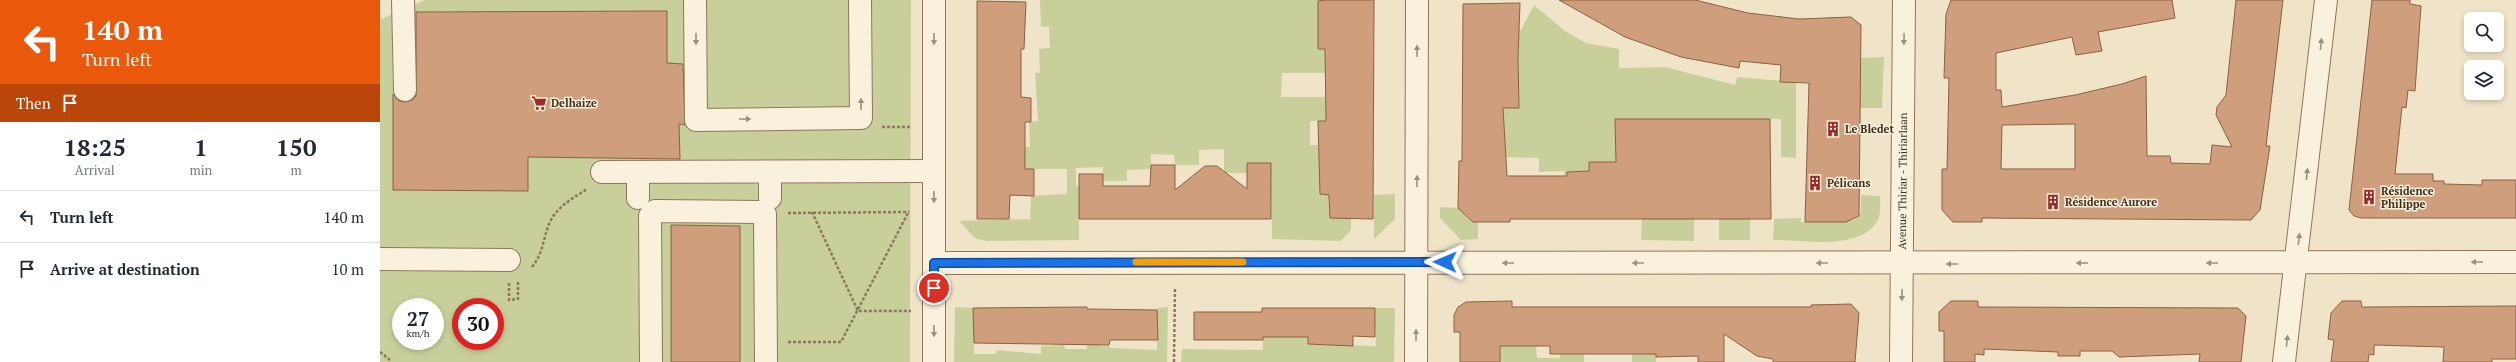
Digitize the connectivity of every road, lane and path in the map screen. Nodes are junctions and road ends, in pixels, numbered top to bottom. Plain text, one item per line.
1 (403, 0) edge
2 (695, 0) edge
3 (860, 0) edge
4 (934, 0) edge
5 (1417, 0) edge
6 (1904, 0) edge
7 (2326, 0) edge
8 (405, 90) dead end
9 (880, 127) dead end
10 (914, 127) dead end
11 (934, 171) junction
12 (602, 172) joint
13 (638, 172) junction
14 (770, 172) junction
15 (638, 198) dead end
16 (770, 198) dead end
17 (911, 206) dead end
18 (805, 212) dead end
19 (812, 212) junction
20 (909, 212) junction
21 (380, 259) edge
22 (1417, 262) junction
23 (2516, 262) edge
24 (934, 263) junction
25 (1902, 263) junction
26 (2296, 263) junction
27 (517, 265) joint
28 (1175, 281) dead end
29 (858, 311) junction
30 (911, 312) dead end
31 (805, 342) dead end
32 (380, 352) edge
33 (389, 362) edge
34 (650, 362) edge
35 (766, 362) edge
36 (934, 362) edge
37 (1174, 362) edge
38 (1416, 362) edge
39 (1901, 362) edge
40 (2284, 362) edge

1 - 8 street
2 -> 3 street
4 -> 11 street
22 -> 5 street
6 -> 25 street, Avenue Thiriar - Thiriarlaan
26 -> 7 street
9 - 10 path
11 - 14 street
11 -> 24 street
12 - 13 street
12 - 27 path
13 - 14 street
13 - 15 street
14 - 16 street
17 - 20 path
18 - 19 path
19 - 20 path
19 - 29 path
20 - 29 path
21 - 27 street
22 - 24 street
25 -> 22 street
38 -> 22 street
23 -> 26 street
24 -> 36 street
26 -> 25 street
25 -> 39 street, Avenue Thiriar - Thiriarlaan
40 -> 26 street
28 - 37 path
29 - 30 path
29 - 31 path
32 - 33 path
34 - 35 street

